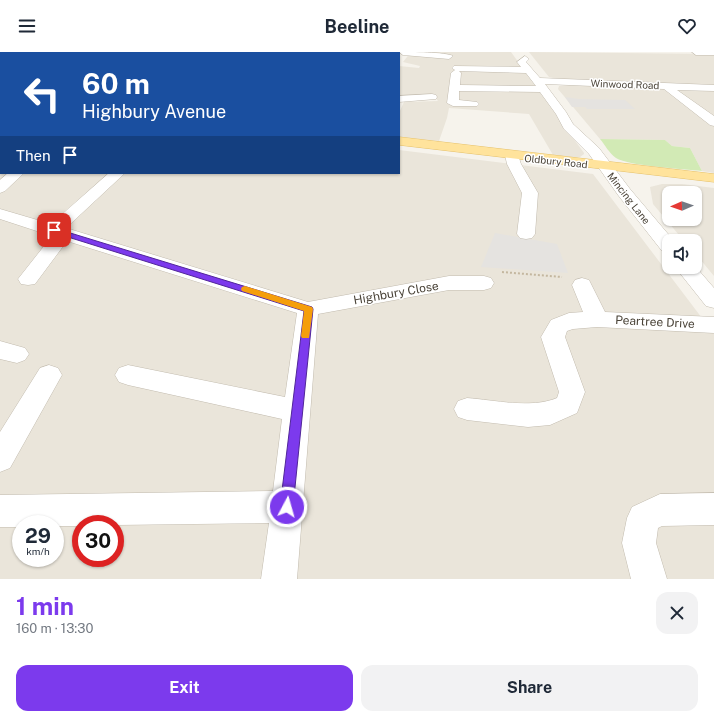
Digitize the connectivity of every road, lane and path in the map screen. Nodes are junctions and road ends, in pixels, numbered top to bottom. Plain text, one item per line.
1 (403, 52) edge
2 (696, 52) edge
3 (714, 52) edge
4 (522, 55) edge
5 (451, 56) edge
6 (457, 68) junction
7 (530, 70) junction
8 (540, 85) junction
9 (666, 86) junction
10 (455, 88) junction
11 (714, 88) edge
12 (432, 98) dead end
13 (400, 99) edge
14 (474, 104) dead end
15 (714, 122) edge
16 (400, 141) edge
17 (512, 156) junction
18 (605, 166) junction
19 (16, 174) edge
20 (117, 174) edge
21 (714, 178) edge
22 (0, 188) edge
23 (0, 214) edge
24 (59, 232) junction
25 (526, 234) dead end
26 (662, 238) edge
27 (691, 274) edge
28 (491, 277) joint
29 (28, 279) dead end
30 (574, 283) joint
31 (714, 302) edge
32 (308, 309) junction
33 (597, 319) junction
34 (714, 325) edge
35 (49, 375) dead end
36 (128, 375) dead end
37 (467, 409) dead end
38 (297, 411) junction
39 (0, 458) edge
40 (287, 507) junction
41 (714, 509) edge
42 (0, 511) edge
43 (279, 579) edge
44 (649, 579) edge

1 - 5 street
2 - 3 street
4 - 7 street, Mincing Lane
5 - 6 street
6 - 7 street
6 - 10 street
7 - 8 street, Mincing Lane
8 - 9 street, Winwood Road
8 - 10 street, Winwood Road
8 - 18 street, Mincing Lane
9 - 11 street, Winwood Road
9 - 15 street
10 - 14 street
12 - 13 street
16 - 17 main road, Oldbury Road
17 - 18 main road, Oldbury Road
17 - 25 street
18 - 21 main road, Oldbury Road
18 - 26 street, Mincing Lane
19 - 22 street
20 - 24 street
23 - 24 street
24 - 29 street
24 - 32 street
27 - 31 street
28 - 30 path
28 - 32 street, Highbury Close
30 - 33 street
32 - 38 street
33 - 34 street, Peartree Drive
33 - 37 street, Peartree Drive
35 - 39 street
36 - 38 street
38 - 40 street
40 - 42 street
40 - 43 street
41 - 44 street

